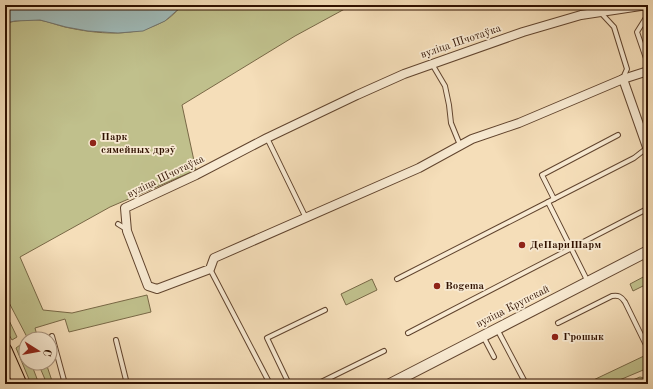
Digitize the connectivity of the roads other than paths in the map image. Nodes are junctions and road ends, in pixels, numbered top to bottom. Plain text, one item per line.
1 (646, 5) edge
2 (601, 12) junction
3 (431, 64) junction
4 (648, 64) edge
5 (648, 71) edge
6 (623, 79) junction
7 (618, 135) dead end
8 (267, 138) junction
9 (460, 146) junction
10 (648, 150) edge
11 (554, 199) junction
12 (548, 202) junction
13 (647, 209) dead end
14 (306, 218) junction
15 (118, 224) dead end
16 (127, 231) junction
17 (571, 249) junction
18 (648, 251) edge
19 (210, 269) junction
20 (396, 279) dead end
21 (588, 282) junction
22 (325, 310) dead end
23 (558, 323) dead end
24 (497, 329) junction
25 (408, 333) dead end
26 (483, 336) junction
27 (116, 340) dead end
28 (648, 349) edge
29 (5, 350) edge
30 (384, 351) dead end
31 (494, 357) dead end
32 (58, 358) edge
33 (20, 384) edge
34 (65, 384) edge
35 (127, 384) edge
36 (270, 384) edge
37 (289, 384) edge
38 (317, 384) edge
39 (390, 384) edge
40 (526, 384) edge

1 - 2 street, вуліца Шчотаўка
1 - 4 lane
2 - 3 street, вуліца Шчотаўка
2 - 6 lane
3 - 8 street, вуліца Шчотаўка
3 - 9 lane
5 - 6 street
6 - 9 street
6 - 10 street
7 - 11 lane
8 - 14 lane
8 - 16 street, вуліца Шчотаўка
9 - 14 street
10 - 11 lane
11 - 12 lane
12 - 17 lane
12 - 20 lane
13 - 17 lane
14 - 19 street
15 - 16 lane
16 - 19 street, вуліца Шчотаўка
17 - 21 lane
17 - 25 lane
18 - 21 street, вуліца Крупскай
19 - 36 lane
21 - 24 street, вуліца Крупскай
22 - 37 lane
23 - 28 lane
24 - 26 street, вуліца Крупскай
24 - 40 lane
26 - 31 lane
26 - 39 street, вуліца Крупскай
27 - 35 lane
29 - 33 main road
30 - 38 lane
32 - 34 lane

